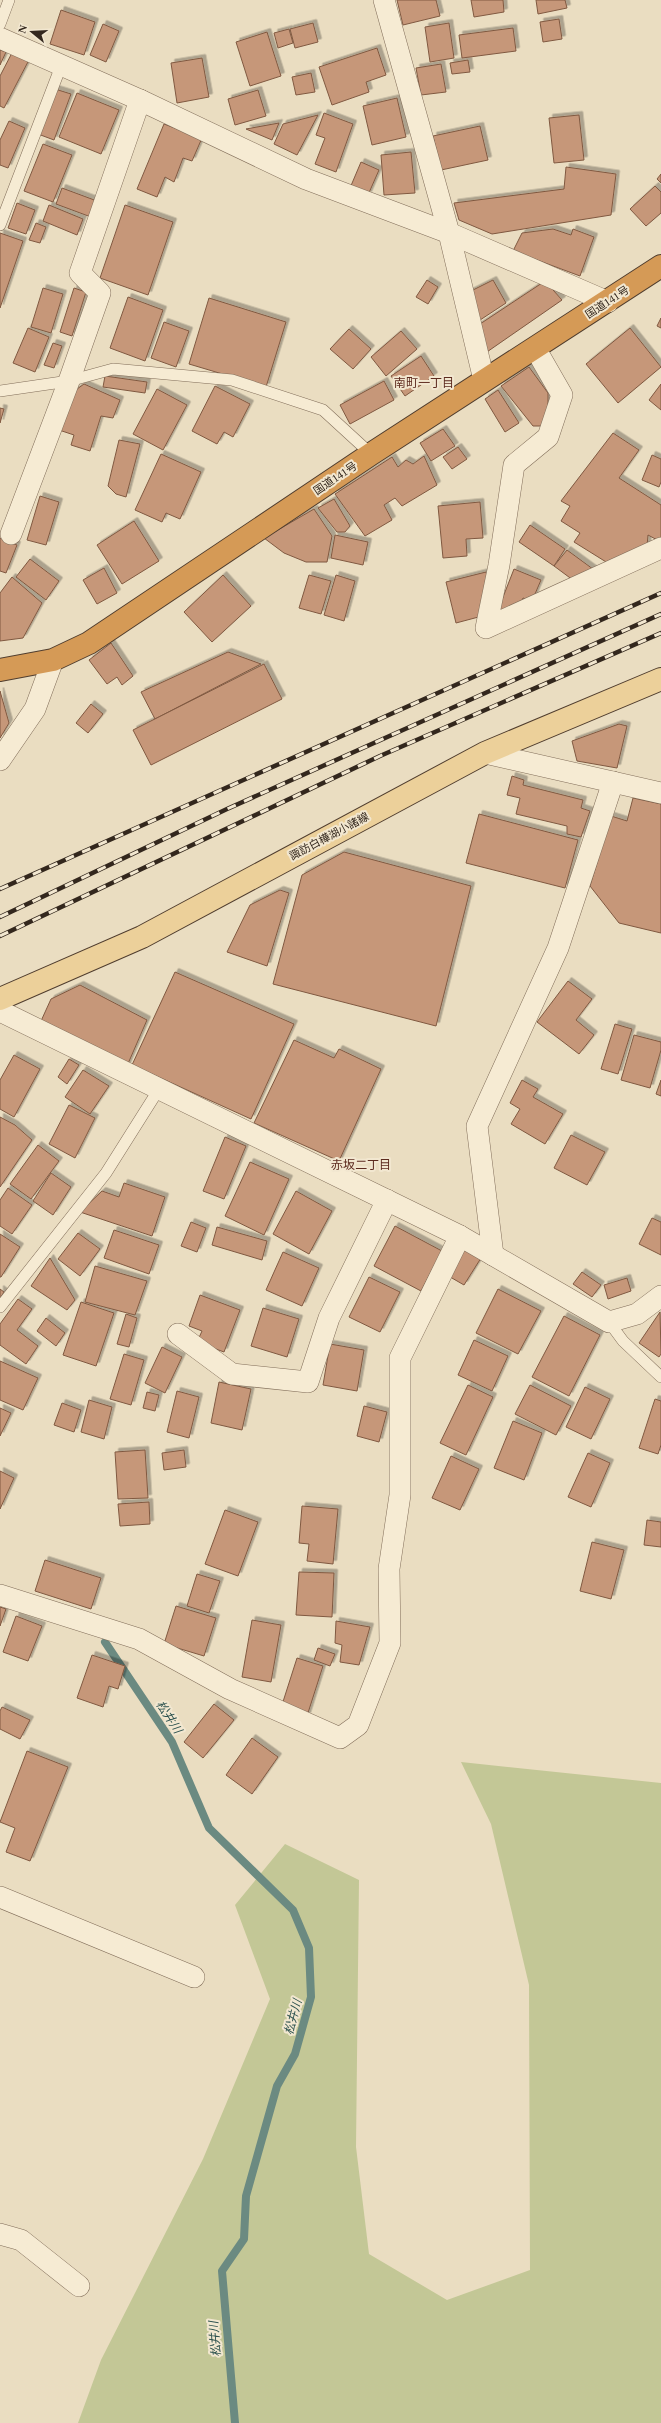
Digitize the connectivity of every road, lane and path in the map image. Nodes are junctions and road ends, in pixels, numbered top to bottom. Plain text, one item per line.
1 (9, 0) edge
2 (384, 0) edge
3 (0, 24) edge
4 (0, 38) edge
5 (62, 66) junction
6 (140, 100) junction
7 (0, 226) edge
8 (449, 233) junction
9 (661, 266) edge
10 (608, 302) junction
11 (535, 348) junction
12 (484, 380) junction
13 (69, 381) junction
14 (0, 391) edge
15 (371, 454) junction
16 (11, 534) dead end
17 (661, 548) edge
18 (53, 660) junction
19 (0, 670) edge
20 (661, 679) edge
21 (485, 753) junction
22 (0, 760) edge
23 (613, 782) junction
24 (661, 793) edge
25 (0, 999) edge
26 (0, 1011) edge
27 (160, 1089) junction
28 (387, 1200) junction
29 (460, 1236) junction
30 (493, 1255) junction
31 (661, 1296) edge
32 (0, 1307) edge
33 (609, 1322) junction
34 (178, 1334) dead end
35 (661, 1377) edge
36 (0, 1595) edge
37 (0, 1897) edge
38 (194, 1977) dead end
39 (0, 2234) edge
40 (79, 2286) dead end

1 - 3 lane
2 - 8 street
4 - 5 street
5 - 6 street
5 - 7 lane
6 - 8 street
6 - 13 street
8 - 10 street
8 - 12 street
9 - 10 highway, 国道141号
10 - 11 highway, 国道141号
11 - 12 highway, 国道141号
11 - 17 street
12 - 15 highway, 国道141号
13 - 14 lane
13 - 15 lane
13 - 16 street
15 - 18 highway, 国道141号
18 - 19 highway, 国道141号
18 - 22 street
20 - 21 main road, 諏訪白樺湖小諸線
21 - 23 street
21 - 25 main road, 諏訪白樺湖小諸線
23 - 24 street
23 - 30 street
26 - 27 street
27 - 28 street
27 - 32 lane
28 - 29 street
28 - 34 street
29 - 30 street
29 - 36 street
30 - 33 street
31 - 33 street
33 - 35 lane
37 - 38 street
39 - 40 street

